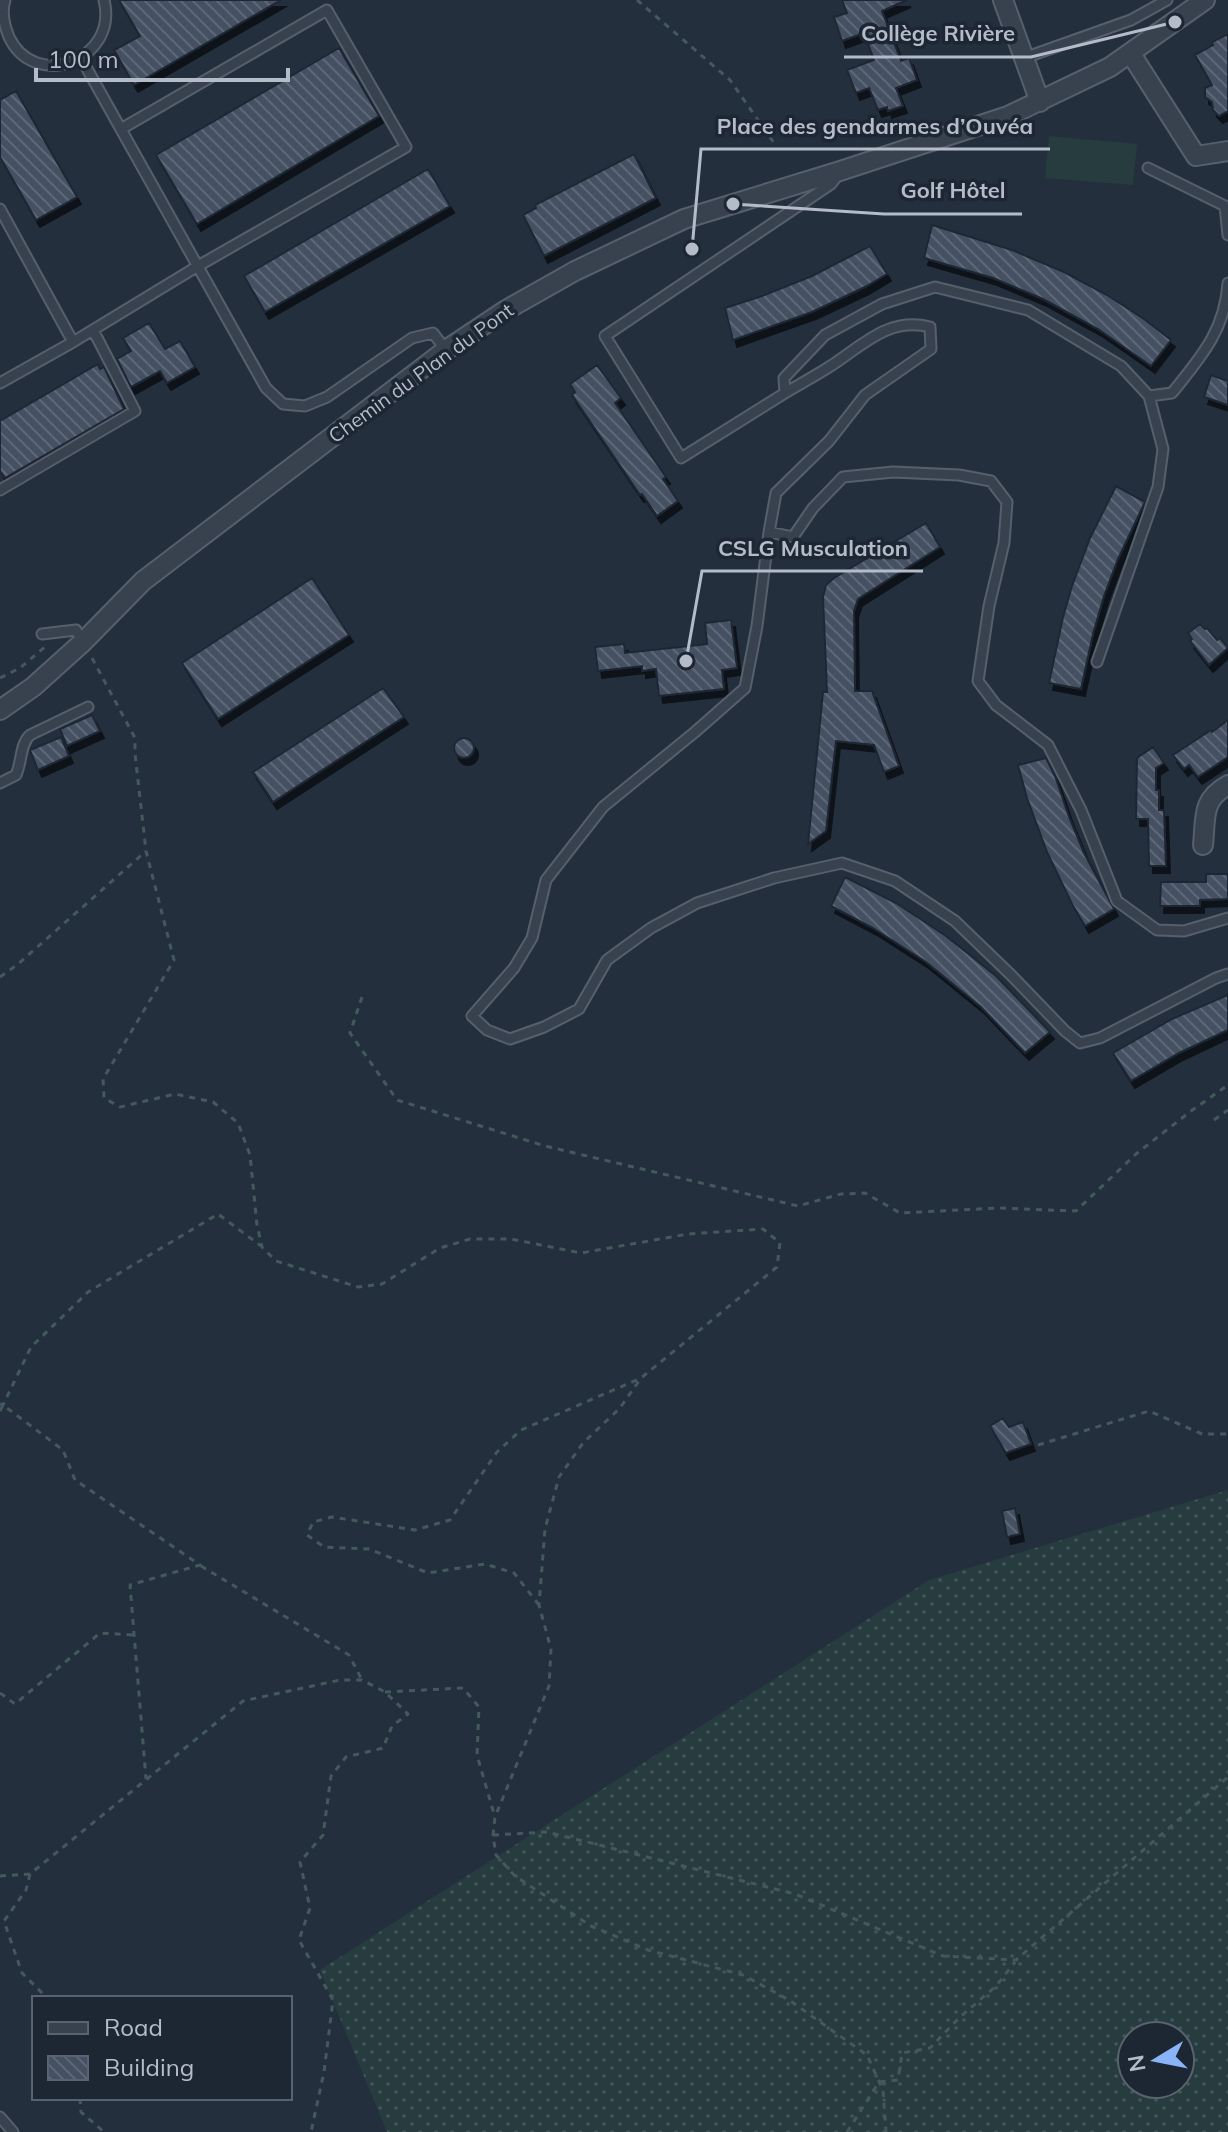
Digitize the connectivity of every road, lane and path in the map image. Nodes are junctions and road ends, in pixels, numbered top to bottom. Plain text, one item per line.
1 (5, 0) edge
2 (104, 0) edge
3 (637, 0) edge
4 (1003, 0) edge
5 (1167, 0) edge
6 (1205, 0) edge
7 (1131, 54) junction
8 (81, 58) junction
9 (1024, 58) junction
10 (1040, 102) junction
11 (121, 129) junction
12 (774, 143) dead end
13 (1228, 151) edge
14 (1148, 168) dead end
15 (840, 171) junction
16 (1, 212) edge
17 (1228, 235) edge
18 (198, 266) junction
19 (1228, 283) edge
20 (93, 330) junction
21 (73, 342) junction
22 (446, 350) junction
23 (0, 383) edge
24 (785, 393) junction
25 (1149, 396) junction
26 (0, 490) edge
27 (769, 532) junction
28 (42, 634) dead end
29 (83, 642) junction
30 (47, 645) dead end
31 (1097, 662) dead end
32 (0, 678) edge
33 (88, 707) dead end
34 (0, 710) edge
35 (0, 783) edge
36 (1228, 785) edge
37 (1203, 845) dead end
38 (146, 851) junction
39 (1228, 918) edge
40 (1228, 974) edge
41 (0, 977) edge
42 (362, 997) dead end
43 (1228, 1085) edge
44 (1228, 1110) edge
45 (1214, 1120) dead end
46 (262, 1247) junction
47 (641, 1378) junction
48 (1, 1404) edge
49 (0, 1411) edge
50 (1228, 1434) edge
51 (1038, 1445) dead end
52 (200, 1565) junction
53 (539, 1605) junction
54 (134, 1635) junction
55 (362, 1680) junction
56 (385, 1692) junction
57 (0, 1693) edge
58 (1228, 1777) edge
59 (146, 1781) junction
60 (495, 1817) junction
61 (493, 1835) junction
62 (30, 1874) junction
63 (0, 1876) edge
64 (1016, 1960) junction
65 (45, 1996) edge
66 (879, 2082) junction
67 (80, 2100) edge
68 (0, 2117) edge
69 (13, 2132) edge
70 (104, 2132) edge
71 (311, 2132) edge
72 (847, 2132) edge
73 (886, 2132) edge

1 - 8 lane
2 - 8 lane
3 - 12 path
4 - 9 street
5 - 9 lane
6 - 7 street, Chemin du Plan du Pont
7 - 10 street, Chemin du Plan du Pont
7 - 13 street
8 - 11 lane
9 - 10 street
10 - 15 street, Chemin du Plan du Pont
11 - 18 lane
11 - 18 lane
14 - 17 lane
15 - 22 street, Chemin du Plan du Pont
15 - 24 lane
16 - 21 lane
18 - 20 lane
18 - 22 lane
19 - 25 lane
20 - 21 lane
20 - 26 lane
21 - 23 lane
22 - 29 street, Chemin du Plan du Pont
24 - 25 lane
24 - 27 lane
25 - 31 lane
27 - 39 lane
27 - 40 lane
28 - 29 lane
29 - 34 street, Chemin du Plan du Pont
29 - 38 path
30 - 32 path
33 - 35 lane
36 - 37 street
38 - 41 path
38 - 46 path
42 - 43 path
44 - 45 path
46 - 47 path
46 - 48 path
47 - 53 path
47 - 53 path
48 - 49 path
48 - 52 path
50 - 51 path
52 - 54 path
52 - 55 path
53 - 60 path
54 - 57 path
54 - 59 path
55 - 56 path
55 - 59 path
56 - 60 path
56 - 71 path
58 - 64 path
59 - 62 path
60 - 61 path
61 - 64 path
61 - 66 path
62 - 63 path
62 - 65 path
64 - 66 path
66 - 72 path
66 - 73 path
67 - 70 path
68 - 69 lane

